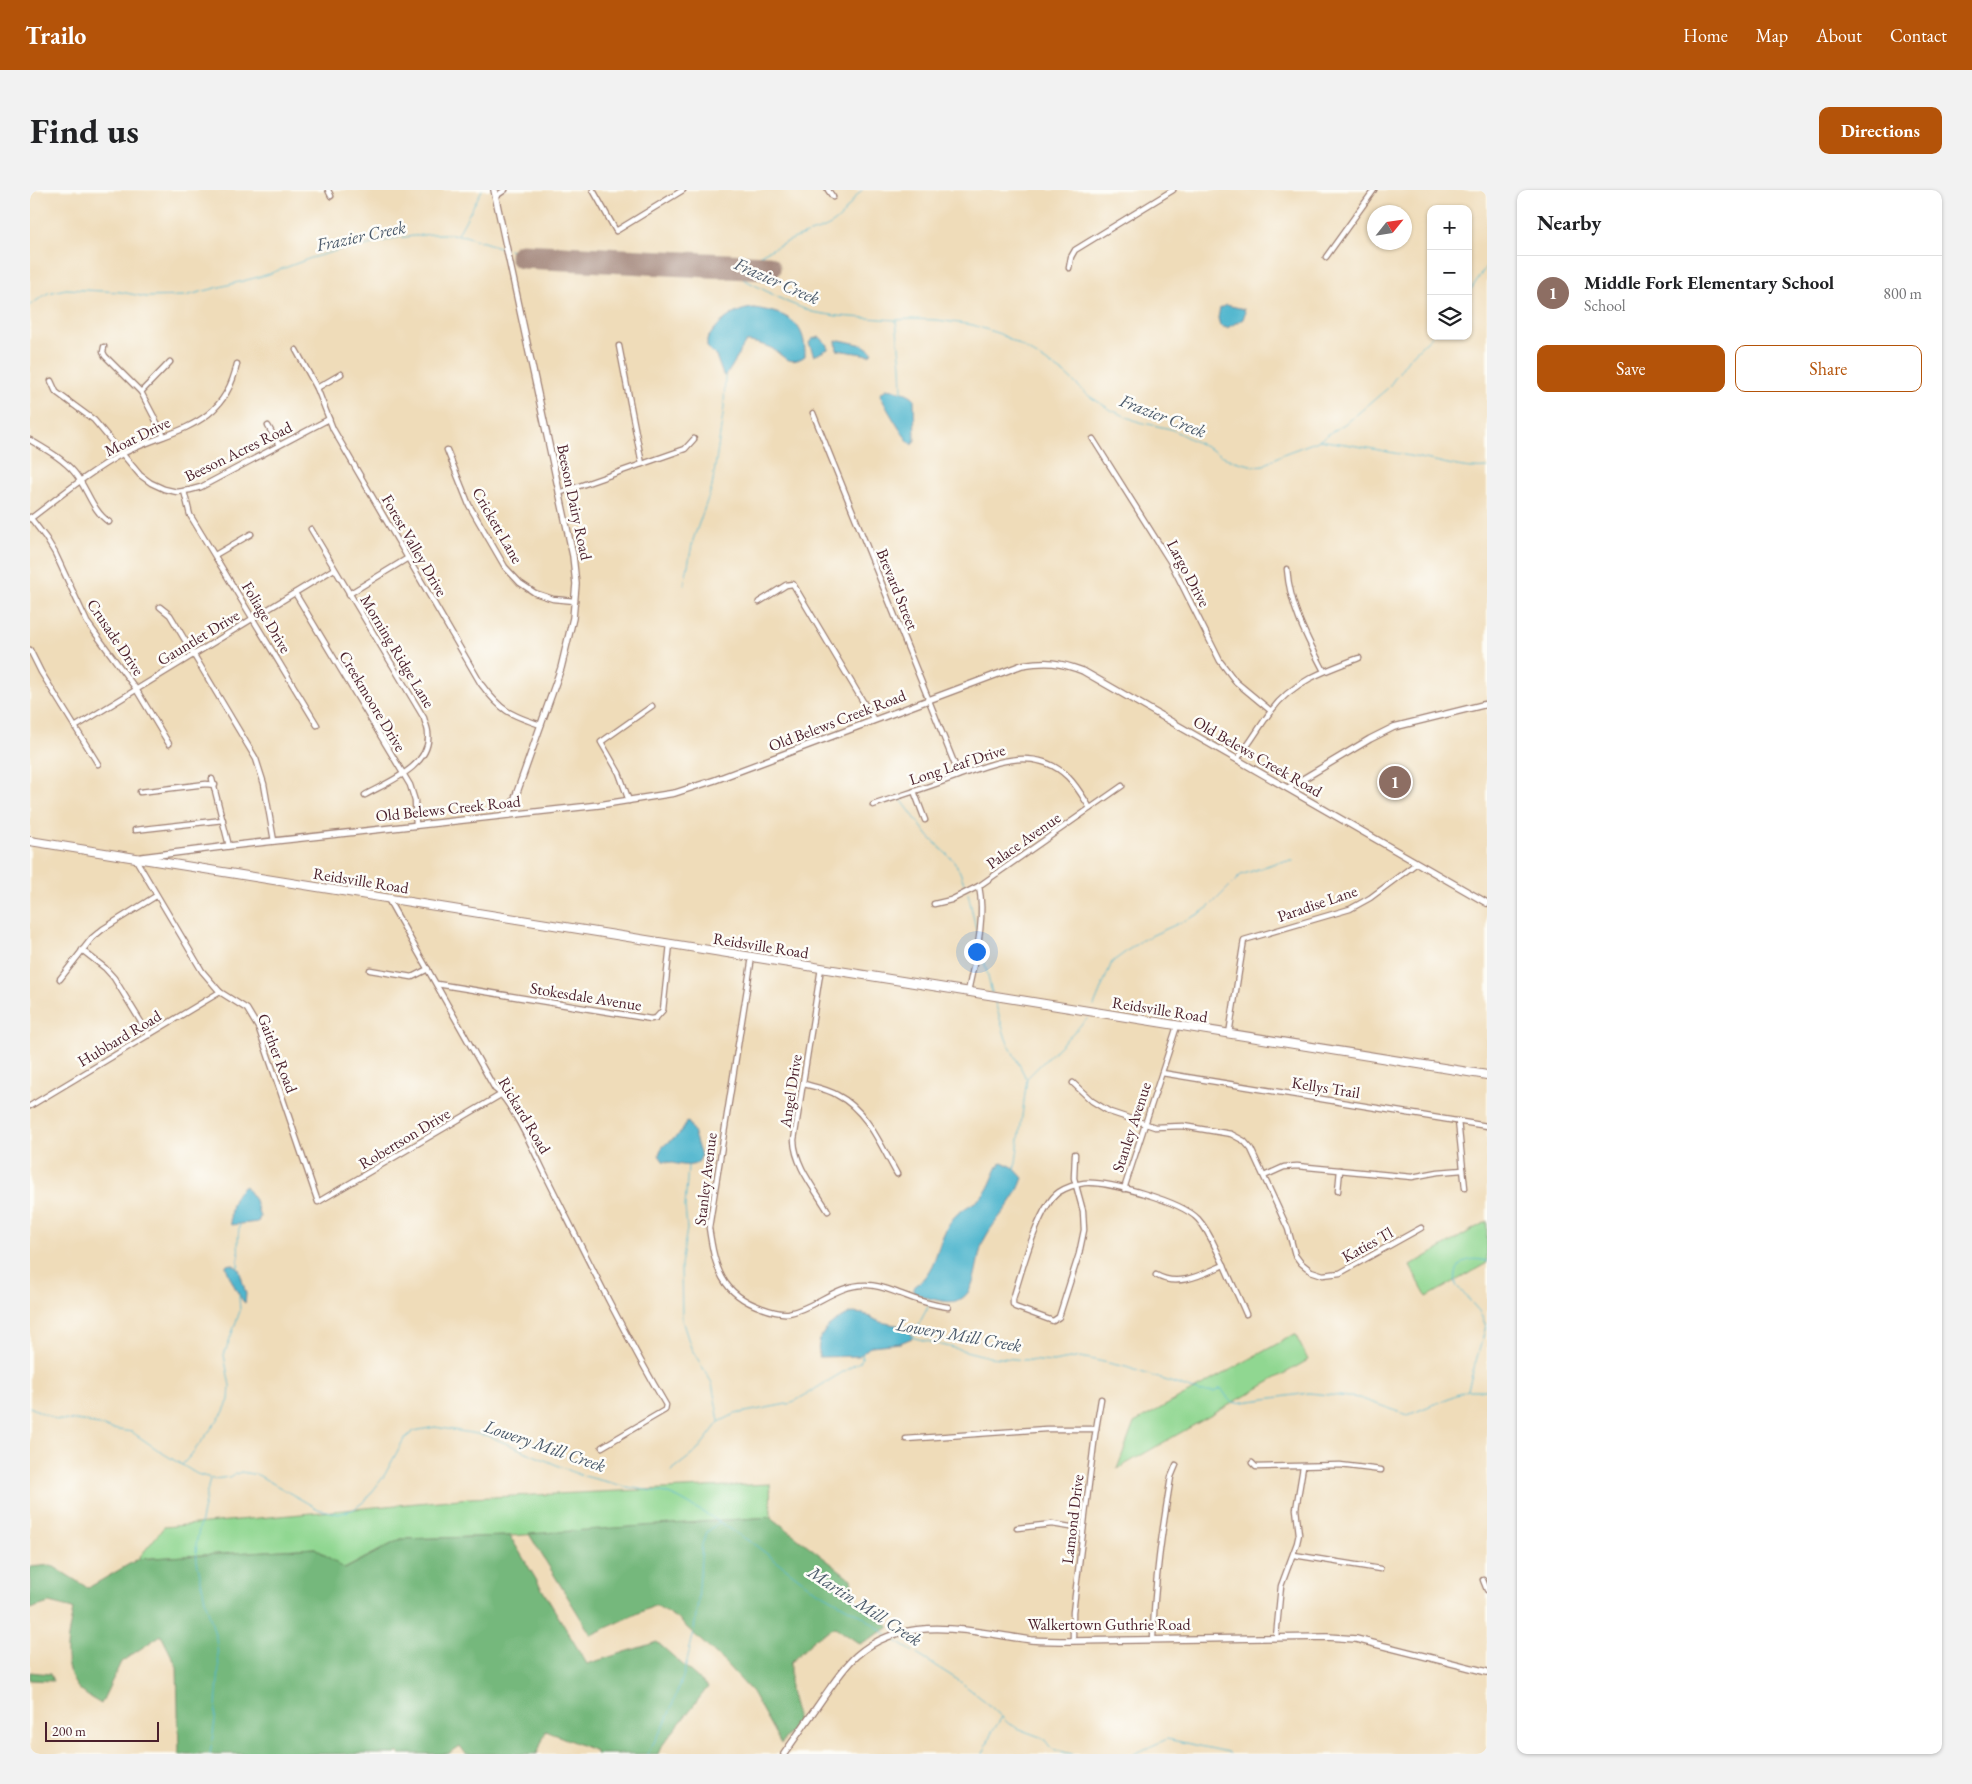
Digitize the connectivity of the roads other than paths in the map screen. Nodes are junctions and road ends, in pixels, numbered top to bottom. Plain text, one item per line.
1 (328, 190) edge
2 (505, 190) edge
3 (593, 190) edge
4 (684, 190) edge
5 (828, 190) edge
6 (1173, 190) edge
7 (1374, 190) edge
8 (495, 193) edge
9 (331, 196) dead end
10 (833, 197) dead end
11 (1326, 257) dead end
12 (1069, 268) dead end
13 (619, 346) dead end
14 (104, 347) dead end
15 (296, 350) dead end
16 (170, 362) dead end
17 (236, 364) dead end
18 (341, 374) dead end
19 (51, 381) dead end
20 (317, 388) junction
21 (141, 392) junction
22 (812, 413) dead end
23 (329, 419) junction
24 (268, 426) dead end
25 (164, 436) junction
26 (694, 439) dead end
27 (1093, 439) dead end
28 (30, 440) edge
29 (279, 445) junction
30 (447, 450) dead end
31 (123, 454) junction
32 (642, 464) junction
33 (81, 482) junction
34 (184, 492) junction
35 (559, 493) junction
36 (30, 518) edge
37 (109, 522) dead end
38 (310, 529) dead end
39 (251, 534) dead end
40 (216, 555) junction
41 (408, 558) junction
42 (334, 569) junction
43 (1288, 569) dead end
44 (295, 593) junction
45 (349, 594) junction
46 (575, 601) junction
47 (759, 602) dead end
48 (160, 607) dead end
49 (253, 619) junction
50 (30, 650) edge
51 (194, 654) junction
52 (1359, 658) dead end
53 (1324, 672) junction
54 (136, 689) junction
55 (929, 699) junction
56 (1487, 704) edge
57 (652, 706) dead end
58 (1271, 710) junction
59 (874, 720) junction
60 (317, 725) dead end
61 (541, 725) junction
62 (75, 727) junction
63 (169, 744) dead end
64 (1237, 760) junction
65 (98, 764) dead end
66 (402, 774) junction
67 (959, 776) junction
68 (212, 778) dead end
69 (215, 785) junction
70 (1122, 786) dead end
71 (1288, 788) junction
72 (914, 791) junction
73 (140, 792) dead end
74 (365, 795) dead end
75 (629, 800) junction
76 (873, 805) dead end
77 (1090, 808) junction
78 (510, 815) junction
79 (223, 820) junction
80 (925, 820) dead end
81 (416, 826) junction
82 (135, 830) dead end
83 (30, 841) edge
84 (274, 841) junction
85 (228, 846) junction
86 (134, 858) junction
87 (1416, 863) junction
88 (979, 886) junction
89 (156, 896) junction
90 (388, 899) junction
91 (1487, 903) edge
92 (934, 904) dead end
93 (670, 944) junction
94 (82, 950) junction
95 (752, 957) junction
96 (821, 968) junction
97 (370, 970) dead end
98 (428, 970) junction
99 (60, 979) dead end
100 (436, 984) junction
101 (220, 992) junction
102 (968, 992) junction
103 (1177, 1026) junction
104 (1229, 1034) junction
105 (148, 1035) junction
106 (1162, 1073) junction
107 (1487, 1075) edge
108 (1073, 1083) dead end
109 (804, 1084) junction
110 (502, 1094) junction
111 (30, 1106) edge
112 (1458, 1121) junction
113 (1145, 1124) junction
114 (1487, 1126) edge
115 (1075, 1154) dead end
116 (1340, 1170) junction
117 (1463, 1170) junction
118 (897, 1174) dead end
119 (1264, 1176) junction
120 (1077, 1184) junction
121 (1465, 1188) dead end
122 (1124, 1189) junction
123 (1338, 1191) dead end
124 (318, 1202) joint
125 (828, 1210) dead end
126 (1421, 1228) dead end
127 (1224, 1266) junction
128 (1156, 1275) dead end
129 (948, 1308) dead end
130 (1246, 1314) dead end
131 (1101, 1399) dead end
132 (1096, 1429) junction
133 (906, 1439) dead end
134 (602, 1447) dead end
135 (1252, 1463) dead end
136 (1176, 1465) dead end
137 (1303, 1467) junction
138 (1381, 1470) dead end
139 (1017, 1528) dead end
140 (1083, 1529) junction
141 (1294, 1555) junction
142 (1380, 1569) dead end
143 (1483, 1580) dead end
144 (1487, 1590) edge
145 (1276, 1637) junction
146 (1153, 1640) junction
147 (1073, 1641) junction
148 (1487, 1672) edge
149 (784, 1754) edge

1 - 9 street
2 - 8 street
3 - 4 street
5 - 10 street
6 - 12 street
7 - 11 street
8 - 35 street, Beeson Dairy Road
13 - 32 street
14 - 21 street
15 - 20 street, Forest Valley Drive
16 - 21 street
17 - 25 street, Moat Drive
18 - 20 street
19 - 31 street, Beeson Acres Road
20 - 23 street, Forest Valley Drive
21 - 25 street
22 - 55 street, Brevard Street
23 - 29 street, Beeson Acres Road
23 - 41 street, Forest Valley Drive
24 - 29 street
25 - 31 street, Moat Drive
26 - 32 street
27 - 58 street, Largo Drive
28 - 33 street
29 - 34 street, Beeson Acres Road
30 - 46 street, Crickett Lane
31 - 33 street, Moat Drive
31 - 34 street, Beeson Acres Road
32 - 35 street
33 - 36 street, Moat Drive
33 - 37 street
34 - 40 street, Foliage Drive
35 - 46 street, Beeson Dairy Road
36 - 54 street, Crusade Drive
38 - 42 street, Morning Ridge Lane
39 - 40 street
40 - 49 street, Foliage Drive
41 - 45 street
41 - 61 street, Forest Valley Drive
42 - 44 street, Gauntlet Drive
42 - 45 street, Morning Ridge Lane
43 - 53 street
44 - 49 street, Gauntlet Drive
44 - 66 street, Creekmoore Drive
45 - 66 street, Morning Ridge Lane
46 - 61 street, Beeson Dairy Road
47 - 59 street
48 - 51 street
49 - 51 street, Gauntlet Drive
49 - 60 street, Foliage Drive
50 - 62 street
51 - 54 street, Gauntlet Drive
51 - 84 street
52 - 53 street
53 - 58 street
54 - 62 street, Gauntlet Drive
54 - 63 street, Crusade Drive
55 - 59 street, Old Belews Creek Road
55 - 64 street, Old Belews Creek Road
55 - 67 street, Brevard Street
56 - 71 street
57 - 75 street
58 - 64 street
59 - 75 street, Old Belews Creek Road
61 - 78 street, Beeson Dairy Road
62 - 65 street
64 - 71 street, Old Belews Creek Road
66 - 74 street, Morning Ridge Lane
66 - 81 street, Creekmoore Drive
67 - 72 street, Long Leaf Drive
67 - 77 street, Long Leaf Drive
68 - 69 street
69 - 73 street
69 - 79 street
70 - 77 street, Palace Avenue
71 - 87 street, Old Belews Creek Road
72 - 76 street, Long Leaf Drive
72 - 80 street
75 - 78 street, Old Belews Creek Road
77 - 88 street, Palace Avenue
78 - 81 street, Old Belews Creek Road
79 - 82 street
79 - 85 street
81 - 84 street, Old Belews Creek Road
83 - 86 highway, Reidsville Road
84 - 85 street, Old Belews Creek Road
85 - 86 street, Old Belews Creek Road
86 - 89 street, Gaither Road
86 - 90 highway, Reidsville Road
87 - 91 street, Old Belews Creek Road
87 - 104 street, Paradise Lane
88 - 92 street, Palace Avenue
88 - 102 street
89 - 94 street
89 - 101 street, Gaither Road
90 - 93 highway, Reidsville Road
90 - 98 street, Rickard Road
93 - 95 highway, Reidsville Road
93 - 100 street, Stokesdale Avenue
94 - 99 street
94 - 105 street
95 - 96 highway, Reidsville Road
95 - 129 street, Stanley Avenue
96 - 102 highway, Reidsville Road
96 - 109 street, Angel Drive
97 - 98 street
98 - 100 street, Rickard Road
100 - 110 street, Rickard Road
101 - 105 street, Hubbard Road
101 - 124 street, Gaither Road
102 - 103 highway, Reidsville Road
103 - 104 highway, Reidsville Road
103 - 106 street, Stanley Avenue
104 - 107 highway, Reidsville Road
105 - 111 street, Hubbard Road
106 - 112 street, Kellys Trail
106 - 113 street, Stanley Avenue
108 - 113 street, Katies Tl
109 - 118 street
109 - 125 street, Angel Drive
110 - 124 street, Robertson Drive
110 - 134 street, Rickard Road
112 - 114 street, Kellys Trail
112 - 117 street
113 - 119 street, Katies Tl
113 - 122 street, Stanley Avenue
115 - 120 street
116 - 117 street
116 - 119 street
116 - 123 street
117 - 121 street
119 - 126 street, Katies Tl
120 - 120 street
120 - 122 street, Stanley Avenue
122 - 127 street
127 - 128 street
127 - 130 street
131 - 132 street, Lamond Drive
132 - 133 street
132 - 140 street, Lamond Drive
135 - 137 street
136 - 146 street
137 - 138 street
137 - 141 street
139 - 140 street
140 - 147 street, Lamond Drive
141 - 142 street
141 - 145 street
143 - 144 street
145 - 146 street, Walkertown Guthrie Road
145 - 148 street, Walkertown Guthrie Road
146 - 147 street, Walkertown Guthrie Road
147 - 149 street, Walkertown Guthrie Road

